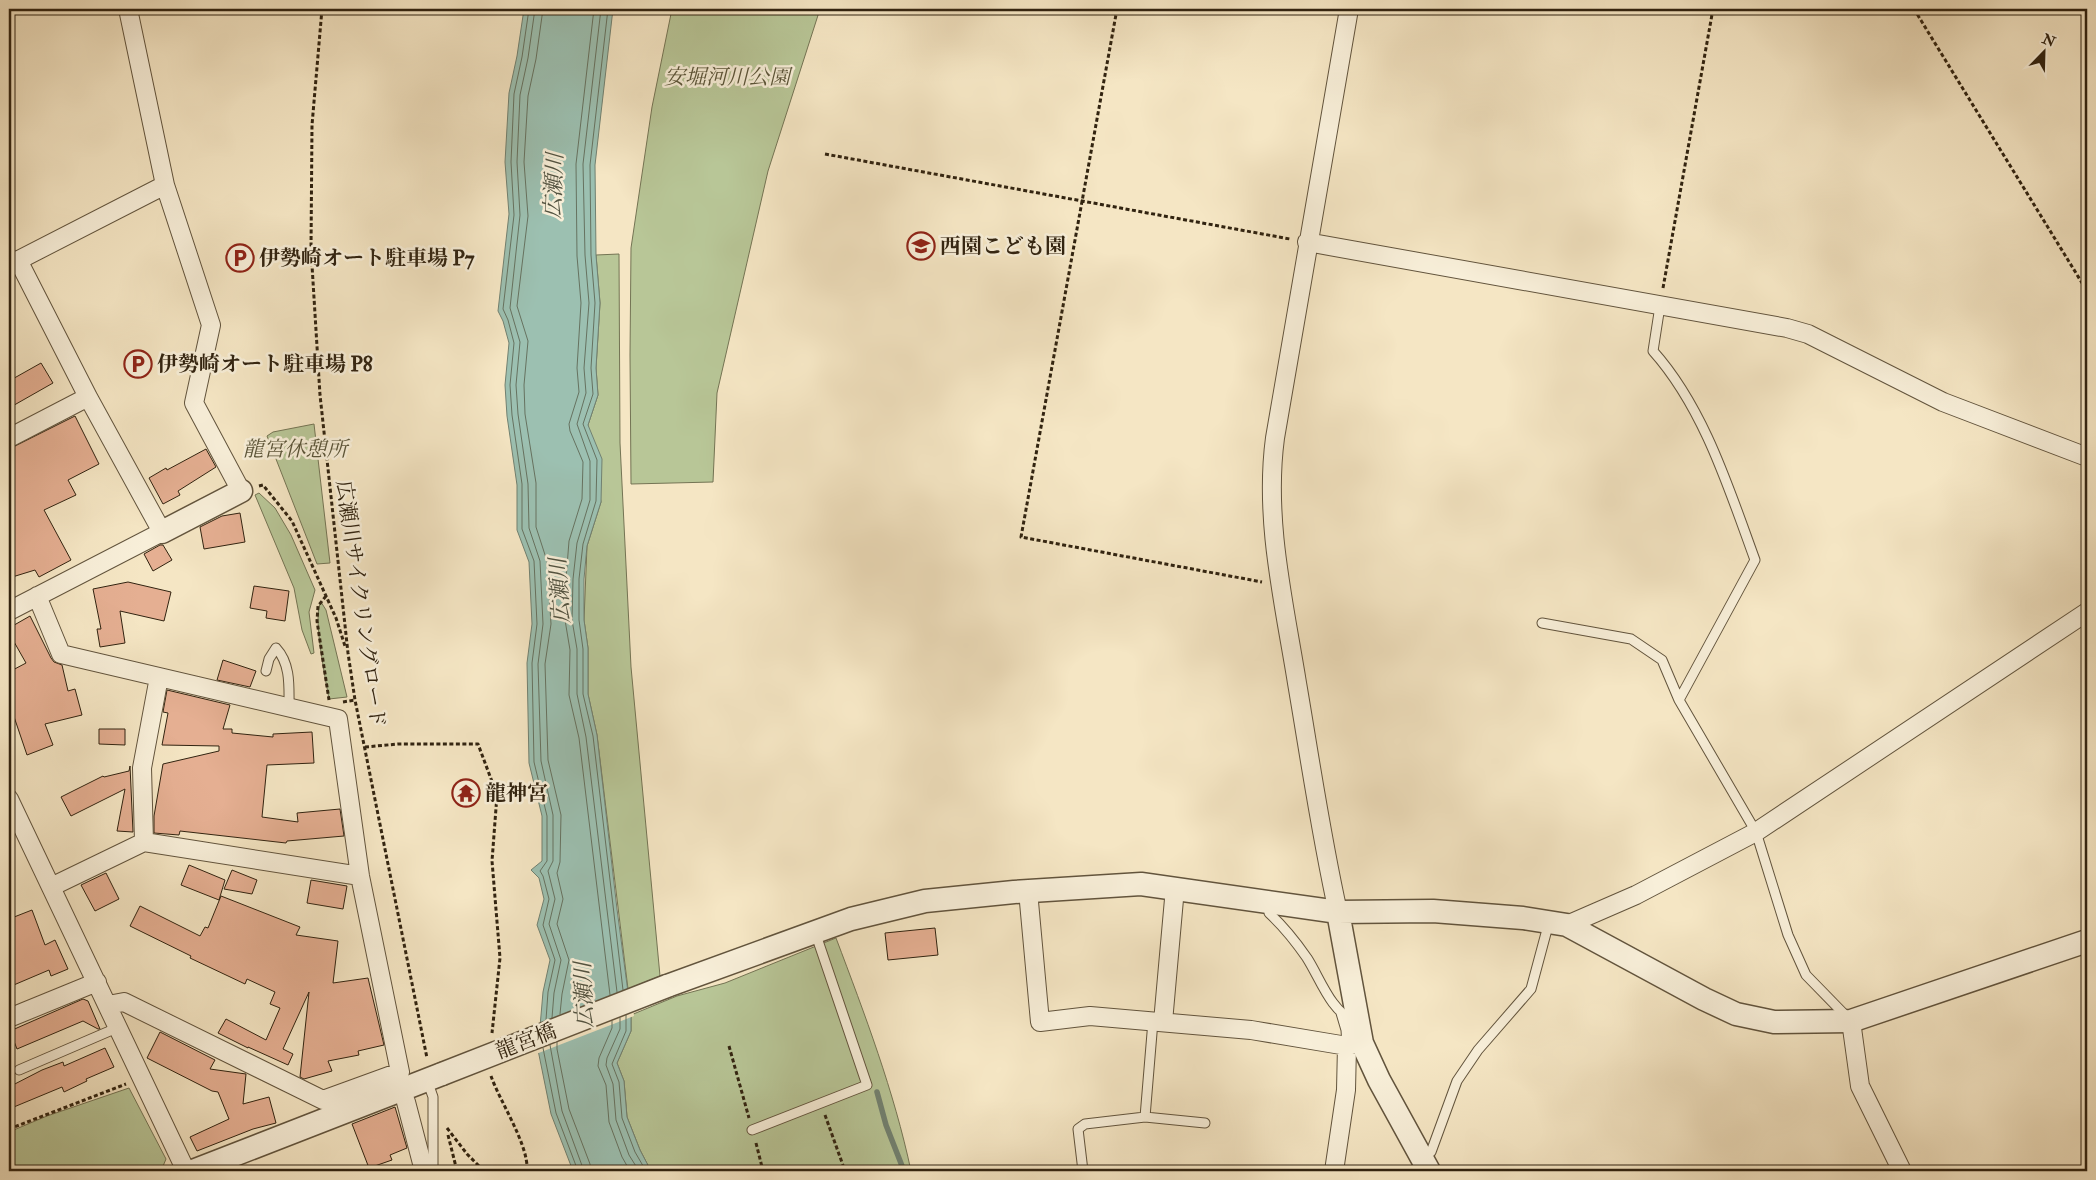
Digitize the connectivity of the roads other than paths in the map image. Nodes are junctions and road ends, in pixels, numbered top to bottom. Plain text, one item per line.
1 (128, 9) edge
2 (1349, 9) edge
3 (165, 185) junction
4 (1307, 242) junction
5 (14, 263) edge
6 (1660, 306) junction
7 (88, 397) junction
8 (9, 438) edge
9 (2087, 457) edge
10 (241, 491) joint
11 (162, 532) junction
12 (37, 596) junction
13 (9, 611) edge
14 (2087, 612) edge
15 (1542, 623) dead end
16 (266, 671) dead end
17 (159, 677) junction
18 (1679, 700) junction
19 (290, 708) junction
20 (9, 798) edge
21 (1756, 832) junction
22 (144, 842) junction
23 (360, 876) junction
24 (51, 887) junction
25 (1174, 888) junction
26 (1028, 891) junction
27 (1269, 902) junction
28 (1338, 912) junction
29 (1558, 924) junction
30 (815, 932) junction
31 (2087, 941) edge
32 (97, 982) junction
33 (108, 1005) junction
34 (9, 1018) edge
35 (1158, 1021) junction
36 (1851, 1021) junction
37 (119, 1028) junction
38 (1352, 1031) junction
39 (19, 1070) dead end
40 (435, 1076) junction
41 (406, 1102) dead end
42 (1145, 1117) junction
43 (1205, 1123) dead end
44 (752, 1130) road end
45 (1425, 1164) edge
46 (186, 1171) edge
47 (193, 1171) edge
48 (424, 1171) edge
49 (433, 1171) edge
50 (1083, 1171) edge
51 (1334, 1171) edge
52 (1902, 1171) edge

1 - 3 street
2 - 4 street
3 - 5 street
3 - 10 street
4 - 6 street
4 - 28 street
5 - 7 street
6 - 9 street
6 - 18 lane
7 - 8 street
7 - 11 street
10 - 11 street
11 - 12 street
12 - 13 street
12 - 17 street
14 - 21 street
15 - 18 lane
16 - 19 lane
17 - 19 street
17 - 22 street
18 - 21 lane
19 - 23 street
20 - 24 street
21 - 29 street
21 - 36 lane
22 - 23 street
22 - 24 street
23 - 33 street
24 - 32 street
25 - 26 street, 龍宮橋
25 - 27 street, 龍宮橋
25 - 35 street
26 - 30 street, 龍宮橋
26 - 35 street
27 - 28 street, 龍宮橋
27 - 38 lane
28 - 29 street, 龍宮橋
28 - 38 street
29 - 36 street, 龍宮橋
29 - 45 lane
30 - 40 street, 龍宮橋, bridge
30 - 44 lane
31 - 36 street, 龍宮橋
32 - 33 street
32 - 34 street
33 - 37 street
35 - 38 street
35 - 42 lane
36 - 52 street
37 - 39 lane
37 - 46 street
38 - 45 street
38 - 51 street
40 - 47 street, 龍宮橋
40 - 49 lane
41 - 48 street
42 - 43 lane
42 - 50 lane

